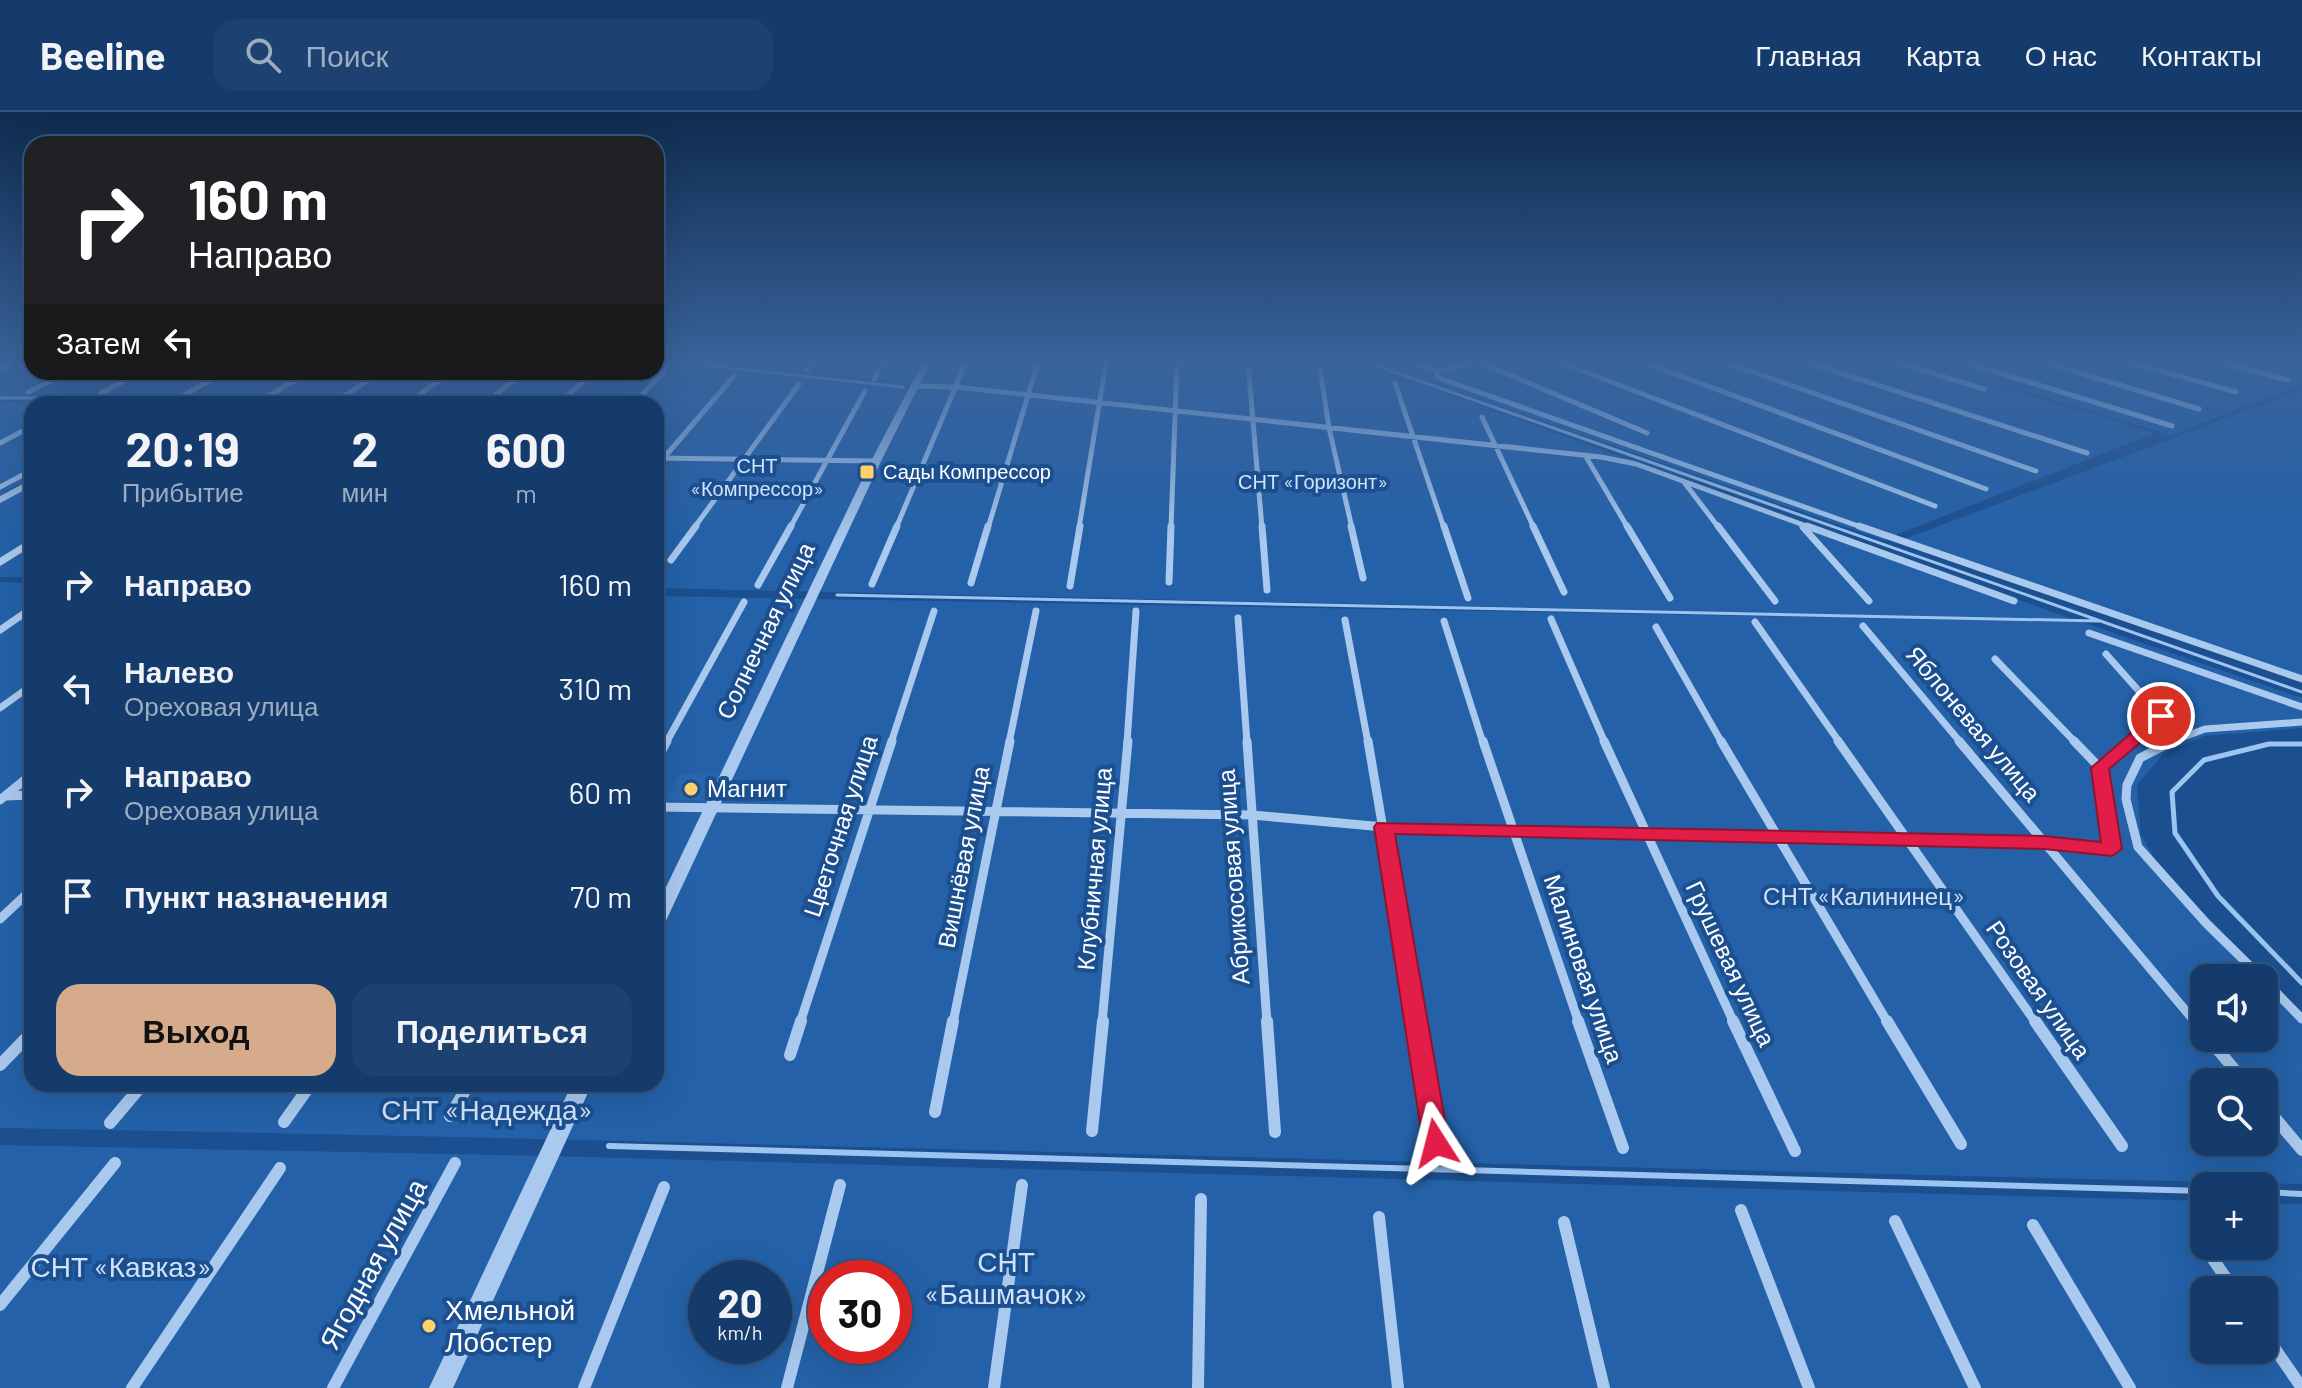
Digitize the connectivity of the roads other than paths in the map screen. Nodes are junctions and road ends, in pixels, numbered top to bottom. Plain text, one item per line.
1 (695, 422) edge
2 (772, 422) edge
3 (848, 422) edge
4 (896, 422) edge
5 (940, 422) edge
6 (1018, 422) edge
7 (1096, 422) edge
8 (1176, 422) edge
9 (1251, 422) edge
10 (1273, 422) edge
11 (1328, 422) edge
12 (1406, 422) edge
13 (1484, 422) edge
14 (1557, 422) edge
15 (1620, 422) edge
16 (1714, 422) edge
17 (1804, 422) edge
18 (1894, 422) edge
19 (1990, 422) edge
20 (2158, 422) edge
21 (2172, 426) dead end
22 (1329, 428) junction
23 (24, 430) edge
24 (1647, 433) dead end
25 (1411, 437) junction
26 (0, 443) edge
27 (1496, 446) junction
28 (2087, 453) dead end
29 (1585, 455) junction
30 (664, 458) joint
31 (745, 460) junction
32 (827, 460) junction
33 (876, 461) junction
34 (2036, 471) dead end
35 (24, 476) edge
36 (1684, 481) junction
37 (24, 485) edge
38 (1986, 489) dead end
39 (1, 495) edge
40 (1935, 506) dead end
41 (1800, 523) junction
42 (24, 547) edge
43 (671, 560) dead end
44 (0, 562) edge
45 (1363, 578) dead end
46 (1169, 582) dead end
47 (971, 583) dead end
48 (872, 584) dead end
49 (758, 585) dead end
50 (1070, 586) dead end
51 (1267, 590) dead end
52 (1564, 592) dead end
53 (1468, 598) dead end
54 (1670, 598) dead end
55 (1775, 601) dead end
56 (1869, 601) dead end
57 (2014, 601) dead end
58 (744, 602) dead end
59 (934, 611) dead end
60 (1036, 611) dead end
61 (1136, 611) dead end
62 (24, 614) edge
63 (1238, 618) dead end
64 (1551, 619) dead end
65 (1345, 620) dead end
66 (1444, 621) dead end
67 (1755, 622) dead end
68 (1863, 626) dead end
69 (1656, 627) dead end
70 (0, 630) edge
71 (2089, 633) dead end
72 (2106, 654) dead end
73 (1995, 659) dead end
74 (2302, 679) edge
75 (24, 691) edge
76 (2302, 707) edge
77 (0, 708) edge
78 (2302, 722) edge
79 (664, 747) edge
80 (2100, 768) junction
81 (24, 780) edge
82 (24, 796) edge
83 (2, 797) edge
84 (664, 807) edge
85 (710, 809) junction
86 (870, 810) junction
87 (996, 812) junction
88 (1123, 812) junction
89 (1252, 815) junction
90 (1384, 827) junction
91 (1512, 832) junction
92 (1645, 835) junction
93 (1776, 837) junction
94 (1910, 840) junction
95 (2044, 843) junction
96 (24, 896) edge
97 (664, 908) edge
98 (0, 919) edge
99 (2248, 964) edge
100 (2278, 994) edge
101 (2190, 1017) edge
102 (2302, 1019) edge
103 (24, 1040) edge
104 (2220, 1052) edge
105 (790, 1055) dead end
106 (0, 1065) edge
107 (2233, 1068) edge
108 (136, 1092) edge
109 (305, 1092) edge
110 (464, 1092) edge
111 (578, 1092) edge
112 (935, 1112) dead end
113 (450, 1116) dead end
114 (284, 1122) dead end
115 (2278, 1122) edge
116 (110, 1123) dead end
117 (1092, 1131) dead end
118 (1275, 1132) dead end
119 (1436, 1143) dead end
120 (1961, 1144) dead end
121 (2122, 1146) dead end
122 (1623, 1148) dead end
123 (2302, 1150) edge
124 (1795, 1151) dead end
125 (115, 1163) dead end
126 (455, 1163) dead end
127 (280, 1168) dead end
128 (840, 1185) dead end
129 (1022, 1185) dead end
130 (664, 1187) dead end
131 (1201, 1199) dead end
132 (1741, 1210) dead end
133 (1379, 1217) dead end
134 (1895, 1221) dead end
135 (1564, 1222) dead end
136 (2033, 1225) dead end
137 (0, 1305) edge
138 (2278, 1353) edge
139 (132, 1388) edge
140 (333, 1388) edge
141 (441, 1388) edge
142 (584, 1388) edge
143 (787, 1388) edge
144 (994, 1388) edge
145 (1198, 1388) edge
146 (1398, 1388) edge
147 (1604, 1388) edge
148 (1809, 1388) edge
149 (1975, 1388) edge
150 (2130, 1388) edge
151 (2302, 1388) edge

1 - 30 street
2 - 31 street
3 - 32 street
4 - 33 street, Солнечная улица
5 - 48 street
6 - 47 street
7 - 50 street
8 - 46 street
9 - 51 street
10 - 22 street
11 - 22 street
12 - 25 street
13 - 27 street
14 - 74 street
15 - 24 street
16 - 40 street
17 - 38 street
18 - 34 street
19 - 28 street
20 - 21 street
22 - 25 street
22 - 45 street
23 - 26 street
25 - 27 street
25 - 53 street
27 - 29 street
27 - 52 street
29 - 36 street
29 - 54 street
30 - 31 street
31 - 32 street
31 - 43 street
32 - 33 street
32 - 49 street
33 - 85 street, Солнечная улица
35 - 39 street
36 - 41 street
36 - 55 street
37 - 39 street
41 - 56 street
41 - 57 street
42 - 44 street
58 - 79 street
59 - 86 street, Цветочная улица
60 - 87 street, Вишнёвая улица
61 - 88 street, Клубничная улица
62 - 70 street
63 - 89 street, Абрикосовая улица
64 - 92 street, Грушевая улица
65 - 90 street
66 - 91 street, Малиновая улица
67 - 94 street, Розовая улица
68 - 95 street, Яблоневая улица
69 - 93 street
71 - 76 street
72 - 80 street
73 - 80 street
75 - 77 street
78 - 99 street
80 - 95 street
81 - 83 street
82 - 83 street
84 - 85 street
85 - 86 street
85 - 97 street, Солнечная улица
86 - 87 street
86 - 105 street, Цветочная улица
87 - 88 street
87 - 112 street, Вишнёвая улица
88 - 89 street
88 - 117 street, Клубничная улица
89 - 90 street
89 - 118 street, Абрикосовая улица
90 - 91 street
90 - 119 street
91 - 92 street
91 - 122 street, Малиновая улица
92 - 93 street
92 - 124 street, Грушевая улица
93 - 94 street
93 - 120 street
94 - 95 street
94 - 121 street, Розовая улица
95 - 101 street, Яблоневая улица
96 - 98 street
100 - 102 street
103 - 106 street
104 - 107 street, Яблоневая улица
108 - 116 street
109 - 114 street
110 - 113 street
111 - 141 street
115 - 123 street
125 - 137 street
126 - 140 street, Ягодная улица
127 - 139 street
128 - 143 street
129 - 144 street
130 - 142 street
131 - 145 street
132 - 148 street
133 - 146 street
134 - 149 street
135 - 147 street
136 - 150 street
138 - 151 street

